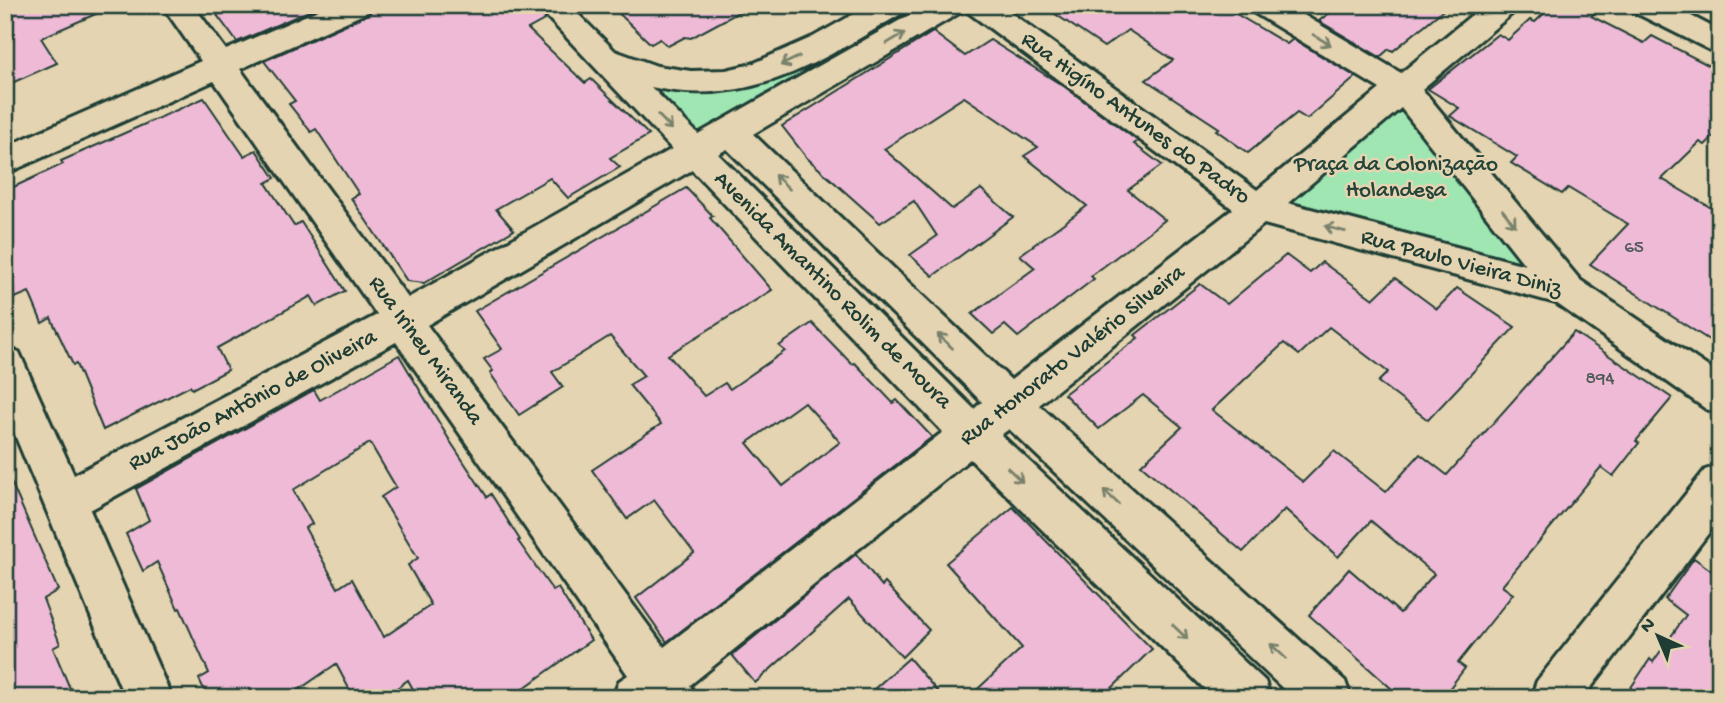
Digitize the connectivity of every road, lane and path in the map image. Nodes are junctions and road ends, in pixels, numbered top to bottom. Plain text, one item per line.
1 (177, 5) edge
2 (357, 5) edge
3 (551, 5) edge
4 (893, 5) edge
5 (950, 5) edge
6 (979, 5) edge
7 (1264, 5) edge
8 (1503, 5) edge
9 (1645, 5) edge
10 (828, 42) junction
11 (1720, 44) edge
12 (601, 55) junction
13 (853, 63) junction
14 (219, 67) junction
15 (1404, 89) junction
16 (732, 134) junction
17 (696, 154) junction
18 (5, 161) edge
19 (1258, 209) junction
20 (1567, 290) junction
21 (403, 320) junction
22 (5, 364) edge
23 (1720, 397) edge
24 (1011, 405) junction
25 (973, 435) junction
26 (1720, 484) edge
27 (66, 501) junction
28 (656, 692) edge
29 (149, 698) edge
30 (1248, 698) edge
31 (1328, 698) edge
32 (1553, 698) edge

1 - 14 street, Rua Irineu Miranda
2 - 14 street
3 - 12 street, Avenida Amantino Rolim de Moura
4 - 10 street
13 -> 5 street, Rua João Antônio de Oliveira
6 - 19 street, Rua Higíno Antunes do Padro
7 -> 15 street
8 - 15 street, Rua Honorato Valério Silveira
9 - 11 street
10 -> 12 street
10 - 13 street
12 -> 17 street, Avenida Amantino Rolim de Moura
13 - 16 street, Rua João Antônio de Oliveira
14 - 18 street
14 - 21 street, Rua Irineu Miranda
15 - 19 street, Rua Honorato Valério Silveira
15 -> 20 street
16 - 17 street, Rua João Antônio de Oliveira
24 -> 16 street, Avenida Amantino Rolim de Moura
17 - 21 street, Rua João Antônio de Oliveira
17 - 25 street, Avenida Amantino Rolim de Moura
20 -> 19 street, Rua Paulo Vieira Diniz
19 - 24 street, Rua Honorato Valério Silveira
20 - 23 street, Rua Paulo Vieira Diniz
21 - 27 street, Rua João Antônio de Oliveira
21 - 28 street, Rua Irineu Miranda
22 - 27 street
24 - 25 street, Rua Honorato Valério Silveira
31 -> 24 street, Avenida Amantino Rolim de Moura
25 - 28 street, Rua Honorato Valério Silveira
25 -> 30 street, Avenida Amantino Rolim de Moura
26 - 32 street
27 - 29 street

